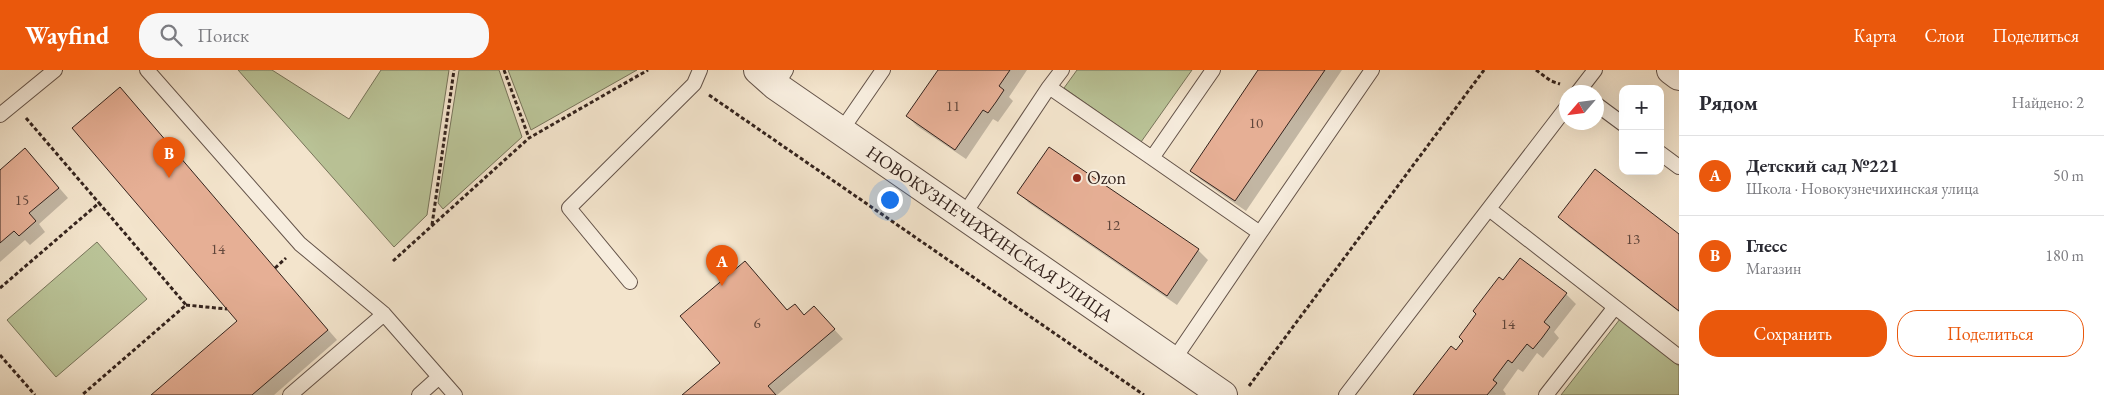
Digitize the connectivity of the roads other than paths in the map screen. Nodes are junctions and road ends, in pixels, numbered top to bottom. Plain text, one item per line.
1 (55, 70) edge
2 (147, 70) edge
3 (700, 70) edge
4 (883, 70) edge
5 (1062, 70) edge
6 (1213, 70) edge
7 (1372, 70) edge
8 (1595, 70) edge
9 (1671, 70) edge
10 (773, 75) edge
11 (1679, 76) edge
12 (1585, 85) edge
13 (1049, 87) junction
14 (1604, 110) edge
15 (0, 115) edge
16 (1559, 117) edge
17 (1619, 121) edge
18 (841, 131) junction
19 (1664, 156) edge
20 (1152, 158) junction
21 (1679, 167) edge
22 (1489, 208) junction
23 (963, 216) junction
24 (1260, 233) junction
25 (630, 282) dead end
26 (1615, 307) junction
27 (384, 314) junction
28 (1679, 357) edge
29 (1173, 361) junction
30 (439, 377) junction
31 (1235, 391) edge
32 (290, 395) edge
33 (419, 395) edge
34 (455, 395) edge
35 (1346, 395) edge
36 (1546, 395) edge

1 - 15 lane
2 - 27 lane
3 - 25 lane
4 - 18 lane
5 - 13 lane
6 - 20 lane
7 - 24 lane
8 - 12 lane
9 - 11 street
10 - 18 street, НОВОКУЗНЕЧИХИНСКАЯ УЛИЦА
13 - 20 lane
13 - 23 lane
14 - 17 lane
16 - 22 lane
18 - 23 street, НОВОКУЗНЕЧИХИНСКАЯ УЛИЦА
19 - 21 lane
20 - 24 lane
22 - 26 lane
22 - 35 lane
23 - 29 street, НОВОКУЗНЕЧИХИНСКАЯ УЛИЦА
24 - 29 lane
26 - 28 lane
26 - 36 lane
27 - 30 lane
27 - 32 lane
29 - 31 street, НОВОКУЗНЕЧИХИНСКАЯ УЛИЦА
30 - 33 lane
30 - 34 lane

